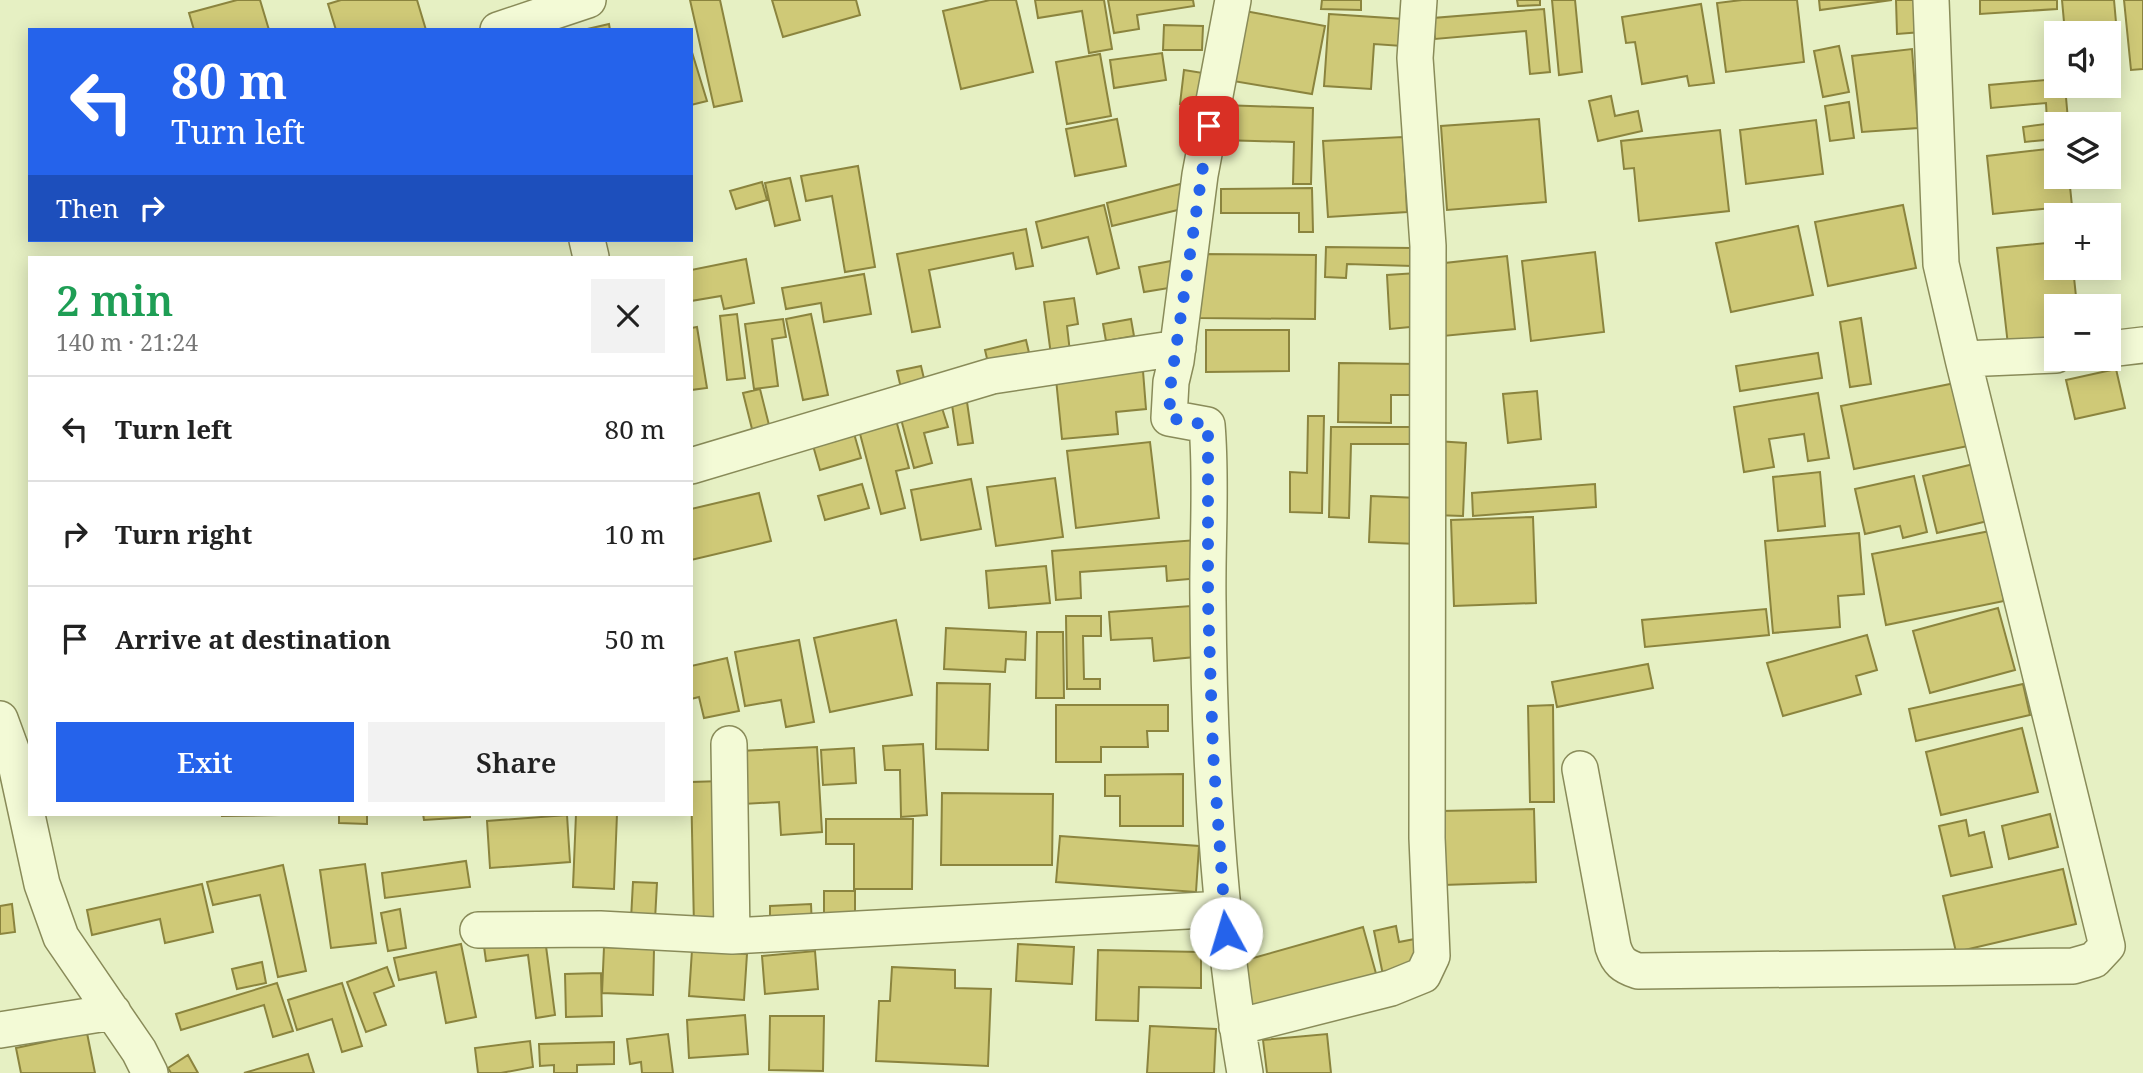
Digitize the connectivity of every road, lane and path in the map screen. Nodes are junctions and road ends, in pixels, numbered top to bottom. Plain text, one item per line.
1 (588, 0) edge
2 (1233, 0) edge
3 (1419, 0) edge
4 (1931, 0) edge
5 (535, 15) edge
6 (503, 28) edge
7 (2143, 345) edge
8 (1178, 348) junction
9 (2121, 348) edge
10 (2044, 356) edge
11 (1963, 359) junction
12 (693, 465) edge
13 (0, 719) edge
14 (729, 744) dead end
15 (1580, 769) dead end
16 (1223, 909) junction
17 (478, 930) dead end
18 (732, 936) junction
19 (113, 1012) junction
20 (1237, 1027) junction
21 (0, 1030) edge
22 (150, 1073) edge
23 (1245, 1073) edge

1 - 5 street
2 - 8 street
3 - 20 street
4 - 11 street
5 - 6 street
7 - 9 street
8 - 12 street
8 - 16 street
10 - 11 street
11 - 15 street
13 - 19 street
14 - 18 street
16 - 18 street
16 - 20 street
17 - 18 street
19 - 21 street
19 - 22 street
20 - 23 street

